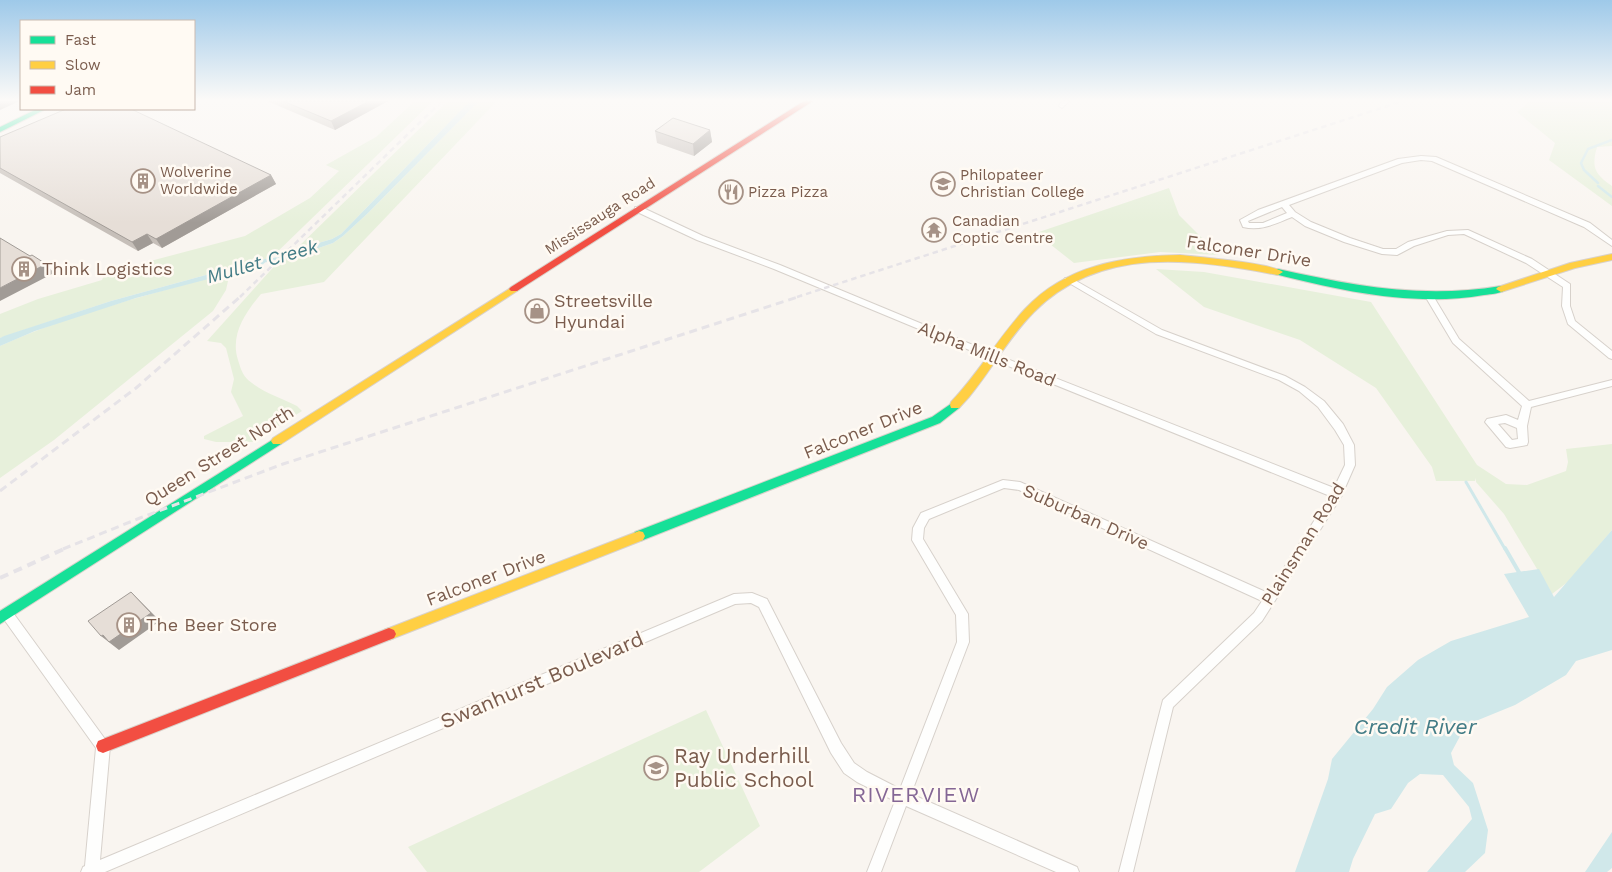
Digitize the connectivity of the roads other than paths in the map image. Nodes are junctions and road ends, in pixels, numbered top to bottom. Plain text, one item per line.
1 (745, 142) edge
2 (1284, 204) junction
3 (638, 210) junction
4 (1292, 214) junction
5 (1612, 244) edge
6 (1612, 257) edge
7 (1547, 273) junction
8 (1068, 280) junction
9 (1429, 296) junction
10 (458, 325) joint
11 (1612, 356) edge
12 (994, 357) junction
13 (1612, 383) edge
14 (1527, 405) junction
15 (1522, 426) dead end
16 (1337, 494) junction
17 (1270, 600) junction
18 (3, 616) edge
19 (103, 746) junction
20 (904, 798) junction
21 (90, 871) edge
22 (874, 872) edge
23 (1072, 872) edge
24 (1126, 872) edge

1 - 3 street, Mississauga Road
2 - 4 street
2 - 4 street
2 - 5 street
3 - 10 street, Mississauga Road
3 - 12 street, Alpha Mills Road
4 - 7 street
6 - 7 street, Falconer Drive
7 - 9 street, Falconer Drive
7 - 11 street
8 - 9 street, Falconer Drive
8 - 12 street, Falconer Drive
8 - 16 street, Plainsman Road
9 - 14 street
10 - 18 street, Queen Street North
12 - 16 street, Alpha Mills Road
12 - 19 street, Falconer Drive
13 - 14 street
14 - 15 street
16 - 17 street, Plainsman Road
17 - 20 street, Suburban Drive
17 - 24 street, Plainsman Road
18 - 19 street
19 - 21 street
20 - 21 street, Swanhurst Boulevard
20 - 22 street, Suburban Drive
20 - 23 street

